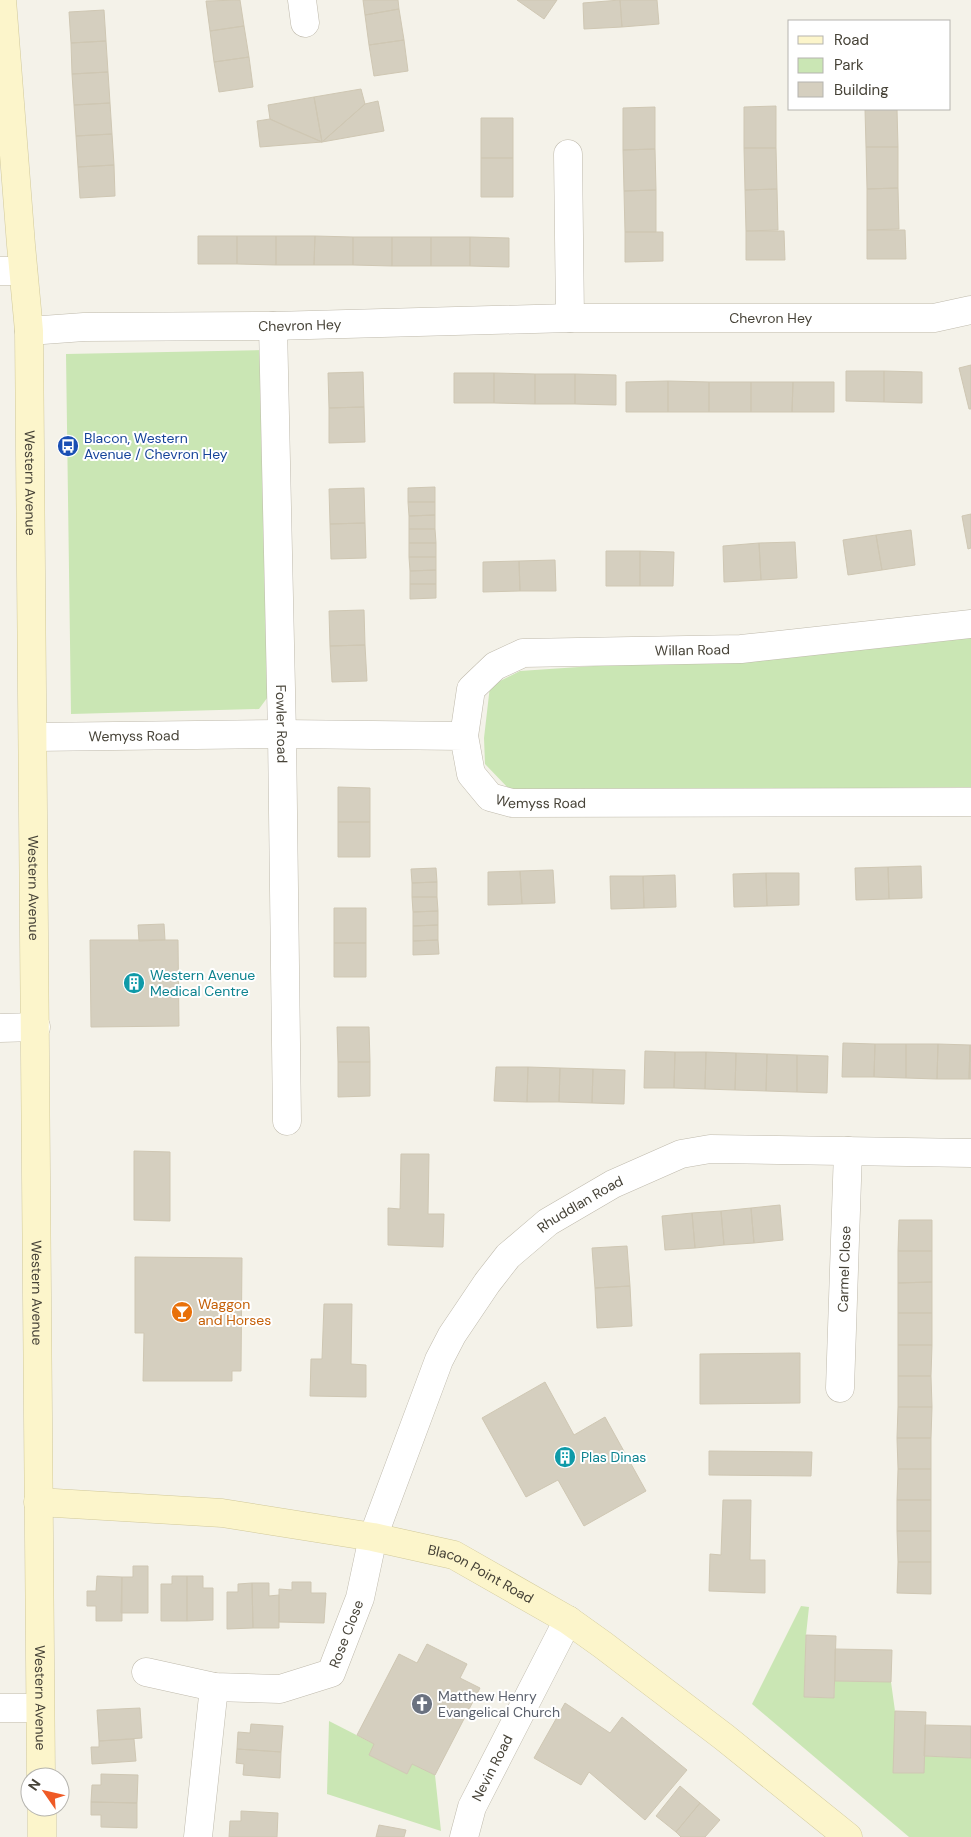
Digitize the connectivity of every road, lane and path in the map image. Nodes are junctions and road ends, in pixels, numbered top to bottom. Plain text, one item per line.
1 (2, 0) edge
2 (568, 154) dead end
3 (12, 271) edge
4 (971, 310) edge
5 (570, 318) junction
6 (273, 326) junction
7 (29, 331) junction
8 (971, 624) edge
9 (282, 734) junction
10 (464, 736) junction
11 (34, 737) junction
12 (971, 802) edge
13 (36, 1027) junction
14 (0, 1028) edge
15 (287, 1121) dead end
16 (848, 1151) junction
17 (971, 1153) edge
18 (840, 1388) dead end
19 (38, 1502) junction
20 (373, 1537) junction
21 (568, 1620) junction
22 (146, 1672) dead end
23 (214, 1687) junction
24 (0, 1708) edge
25 (40, 1708) junction
26 (41, 1767) edge
27 (42, 1817) edge
28 (42, 1837) edge
29 (198, 1837) edge
30 (464, 1837) edge
31 (848, 1837) edge

1 - 3 street, Western Avenue
2 - 5 street
3 - 7 street, Western Avenue
4 - 5 street, Chevron Hey
5 - 6 street, Chevron Hey
6 - 7 street, Chevron Hey
6 - 9 street, Fowler Road
7 - 11 street, Western Avenue
8 - 10 street, Willan Road
9 - 10 street, Wemyss Road
9 - 11 street, Wemyss Road
9 - 15 street, Fowler Road
10 - 12 street, Wemyss Road
11 - 13 street, Western Avenue
13 - 14 street
13 - 19 street, Western Avenue
16 - 17 street, Rhuddlan Road
16 - 18 street, Carmel Close
16 - 20 street, Rhuddlan Road
19 - 20 street, Blacon Point Road
19 - 25 street, Western Avenue
20 - 21 street, Blacon Point Road
20 - 23 street, Rose Close
21 - 30 street, Nevin Road
21 - 31 street, Blacon Point Road
22 - 23 street, Rose Close
23 - 29 street
24 - 25 street
25 - 26 street, Western Avenue
27 - 28 street

